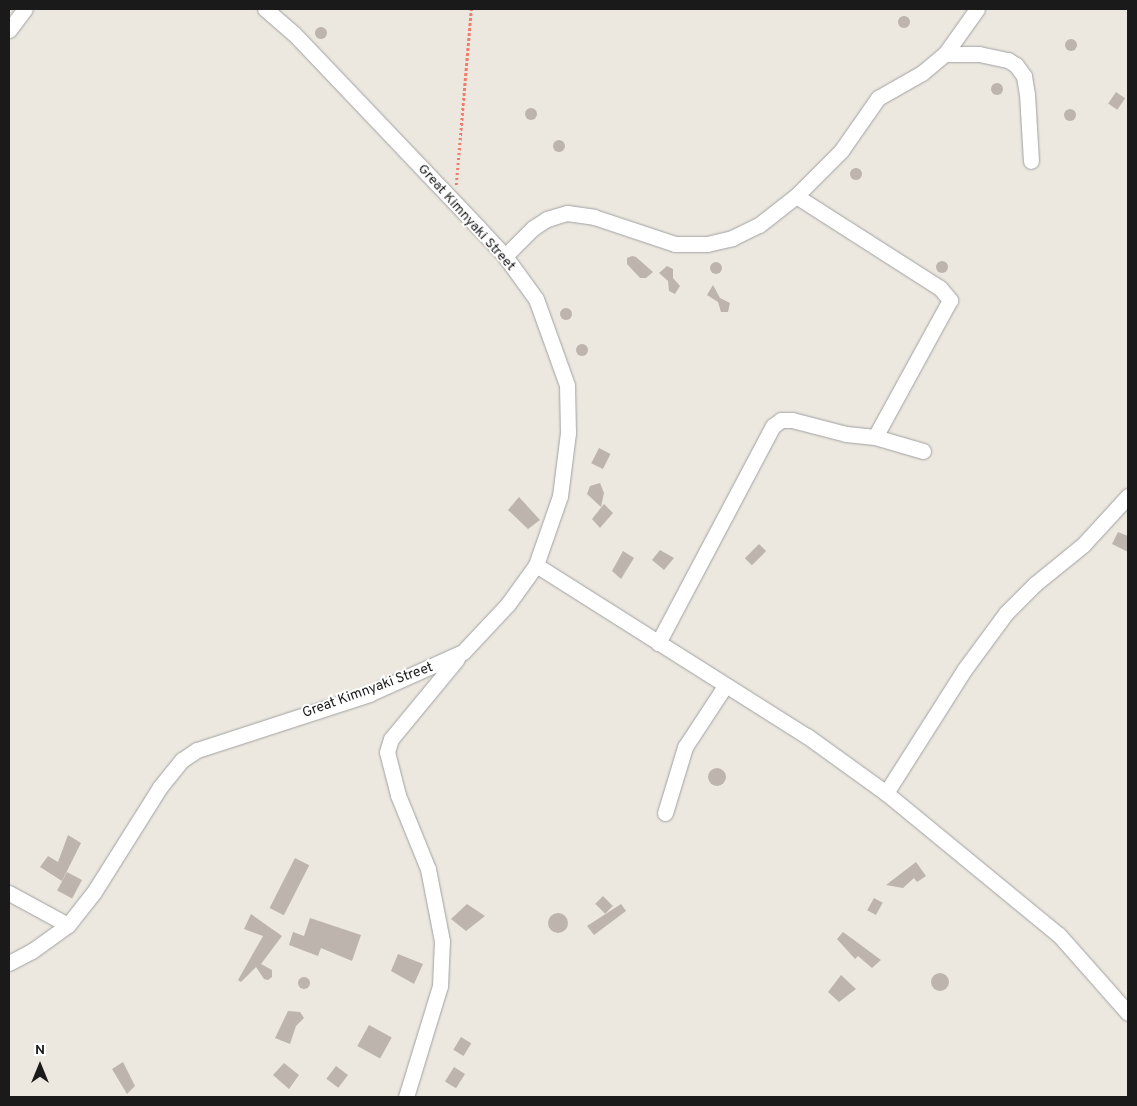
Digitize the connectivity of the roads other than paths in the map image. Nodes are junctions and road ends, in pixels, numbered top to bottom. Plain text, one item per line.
1 (25, 9) edge
2 (265, 9) edge
3 (977, 9) edge
4 (9, 30) edge
5 (945, 54) junction
6 (1031, 161) dead end
7 (796, 196) junction
8 (505, 256) junction
9 (875, 437) junction
10 (923, 451) dead end
11 (1128, 496) edge
12 (536, 564) junction
13 (658, 643) junction
14 (463, 652) junction
15 (725, 686) junction
16 (886, 793) junction
17 (665, 813) dead end
18 (9, 893) edge
19 (68, 925) junction
20 (9, 963) edge
21 (1128, 1013) edge
22 (406, 1097) edge

1 - 4 street
2 - 8 street, Great Kimnyaki Street
3 - 5 street
5 - 6 street
5 - 7 street
7 - 8 street
7 - 9 street
8 - 12 street, Great Kimnyaki Street
9 - 10 street
9 - 13 street
11 - 16 street
12 - 13 street
12 - 14 street, Great Kimnyaki Street
13 - 15 street
14 - 19 street, Great Kimnyaki Street
14 - 22 street
15 - 16 street
15 - 17 street
16 - 21 street
18 - 19 street
19 - 20 street, Great Kimnyaki Street

